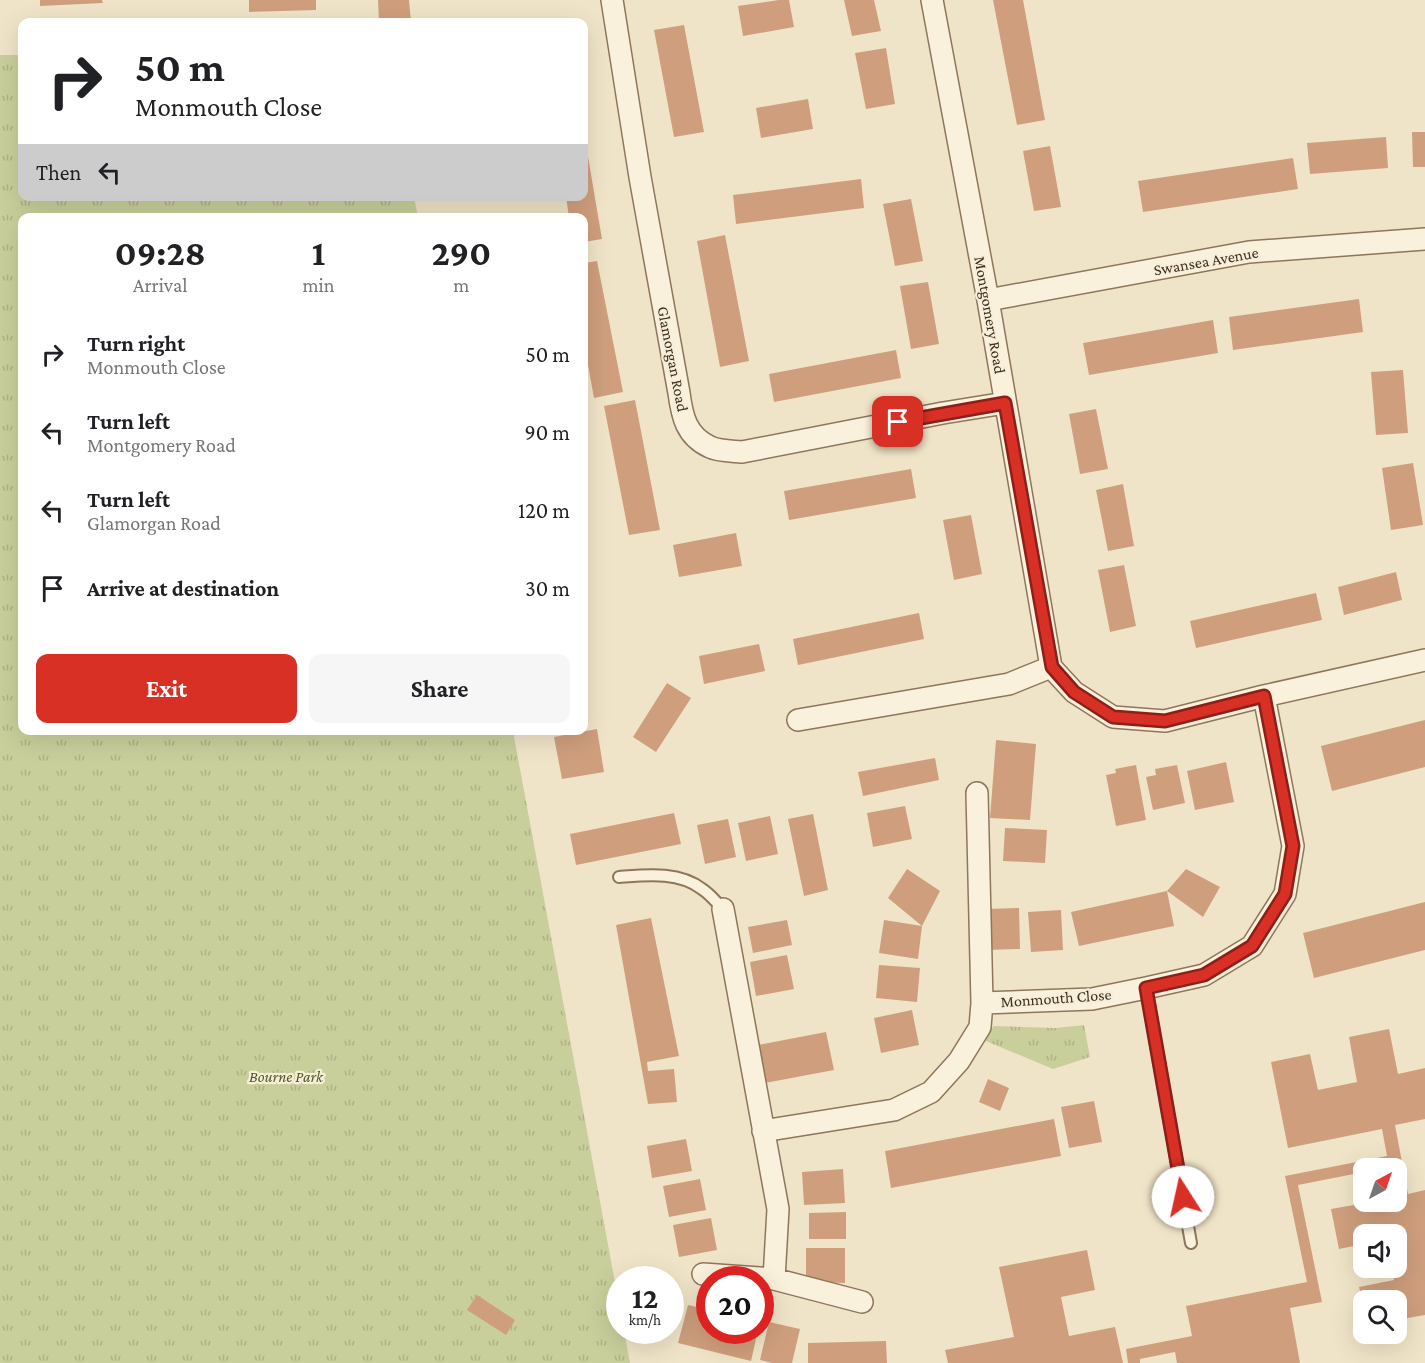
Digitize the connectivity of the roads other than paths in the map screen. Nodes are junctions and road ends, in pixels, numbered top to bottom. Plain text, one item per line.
1 (612, 0) edge
2 (932, 0) edge
3 (1425, 239) edge
4 (988, 300) junction
5 (1005, 403) junction
6 (1425, 660) edge
7 (1052, 667) junction
8 (1264, 696) junction
9 (798, 720) dead end
10 (977, 793) dead end
11 (619, 877) dead end
12 (723, 909) joint
13 (1146, 988) junction
14 (982, 1003) junction
15 (763, 1131) junction
16 (1191, 1243) dead end
17 (774, 1279) joint
18 (861, 1302) dead end

1 - 5 street, Glamorgan Road
2 - 4 street, Montgomery Road
3 - 4 street, Swansea Avenue
4 - 5 street, Montgomery Road
5 - 7 street, Montgomery Road
6 - 8 street
7 - 8 street
7 - 9 street
8 - 13 street, Monmouth Close
10 - 14 street, Monmouth Close
11 - 12 lane
12 - 15 street
13 - 14 street, Monmouth Close
13 - 16 lane
14 - 15 street, Monmouth Close
15 - 17 street
17 - 18 street

